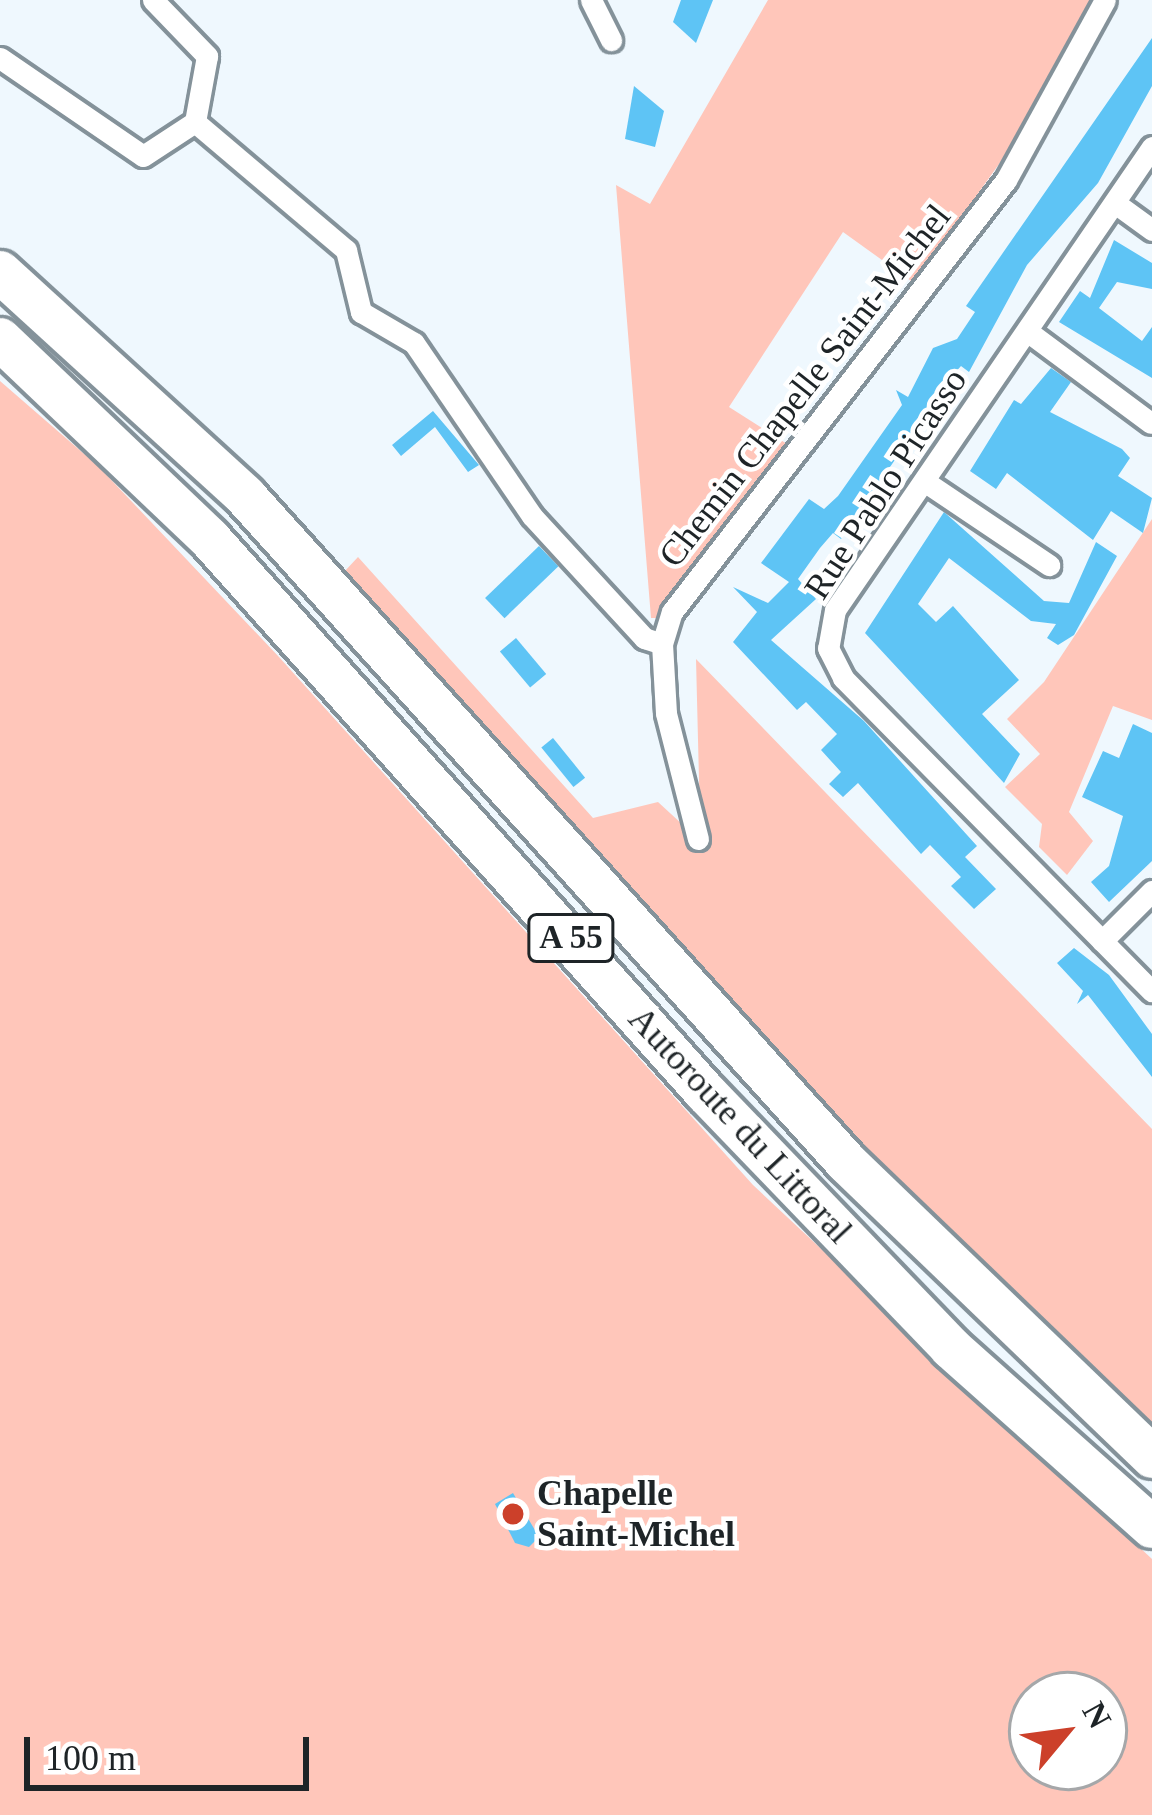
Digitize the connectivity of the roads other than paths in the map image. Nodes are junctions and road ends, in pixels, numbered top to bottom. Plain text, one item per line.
1 (153, 0) edge
2 (591, 0) edge
3 (1105, 0) edge
4 (611, 40) dead end
5 (0, 58) edge
6 (195, 122) junction
7 (1152, 147) edge
8 (1115, 203) junction
9 (1152, 230) edge
10 (0, 272) edge
11 (1027, 331) junction
12 (0, 339) edge
13 (1150, 423) edge
14 (924, 481) junction
15 (1049, 565) dead end
16 (662, 644) junction
17 (698, 838) dead end
18 (1152, 891) edge
19 (1102, 941) junction
20 (1152, 991) edge
21 (1152, 1457) edge
22 (1152, 1527) edge

1 - 6 street
2 - 4 street
3 - 16 street, Chemin Chapelle Saint-Michel
5 - 6 street
6 - 16 street
7 - 8 street, Rue Pablo Picasso
8 - 9 street
8 - 11 street, Rue Pablo Picasso
10 - 21 highway, Autoroute du Littoral / A 55
11 - 13 street
11 - 14 street, Rue Pablo Picasso
12 - 22 highway, Autoroute du Littoral / A 55
14 - 15 street
14 - 19 street, Rue Pablo Picasso
16 - 17 street
18 - 19 street
19 - 20 street, Rue Pablo Picasso

